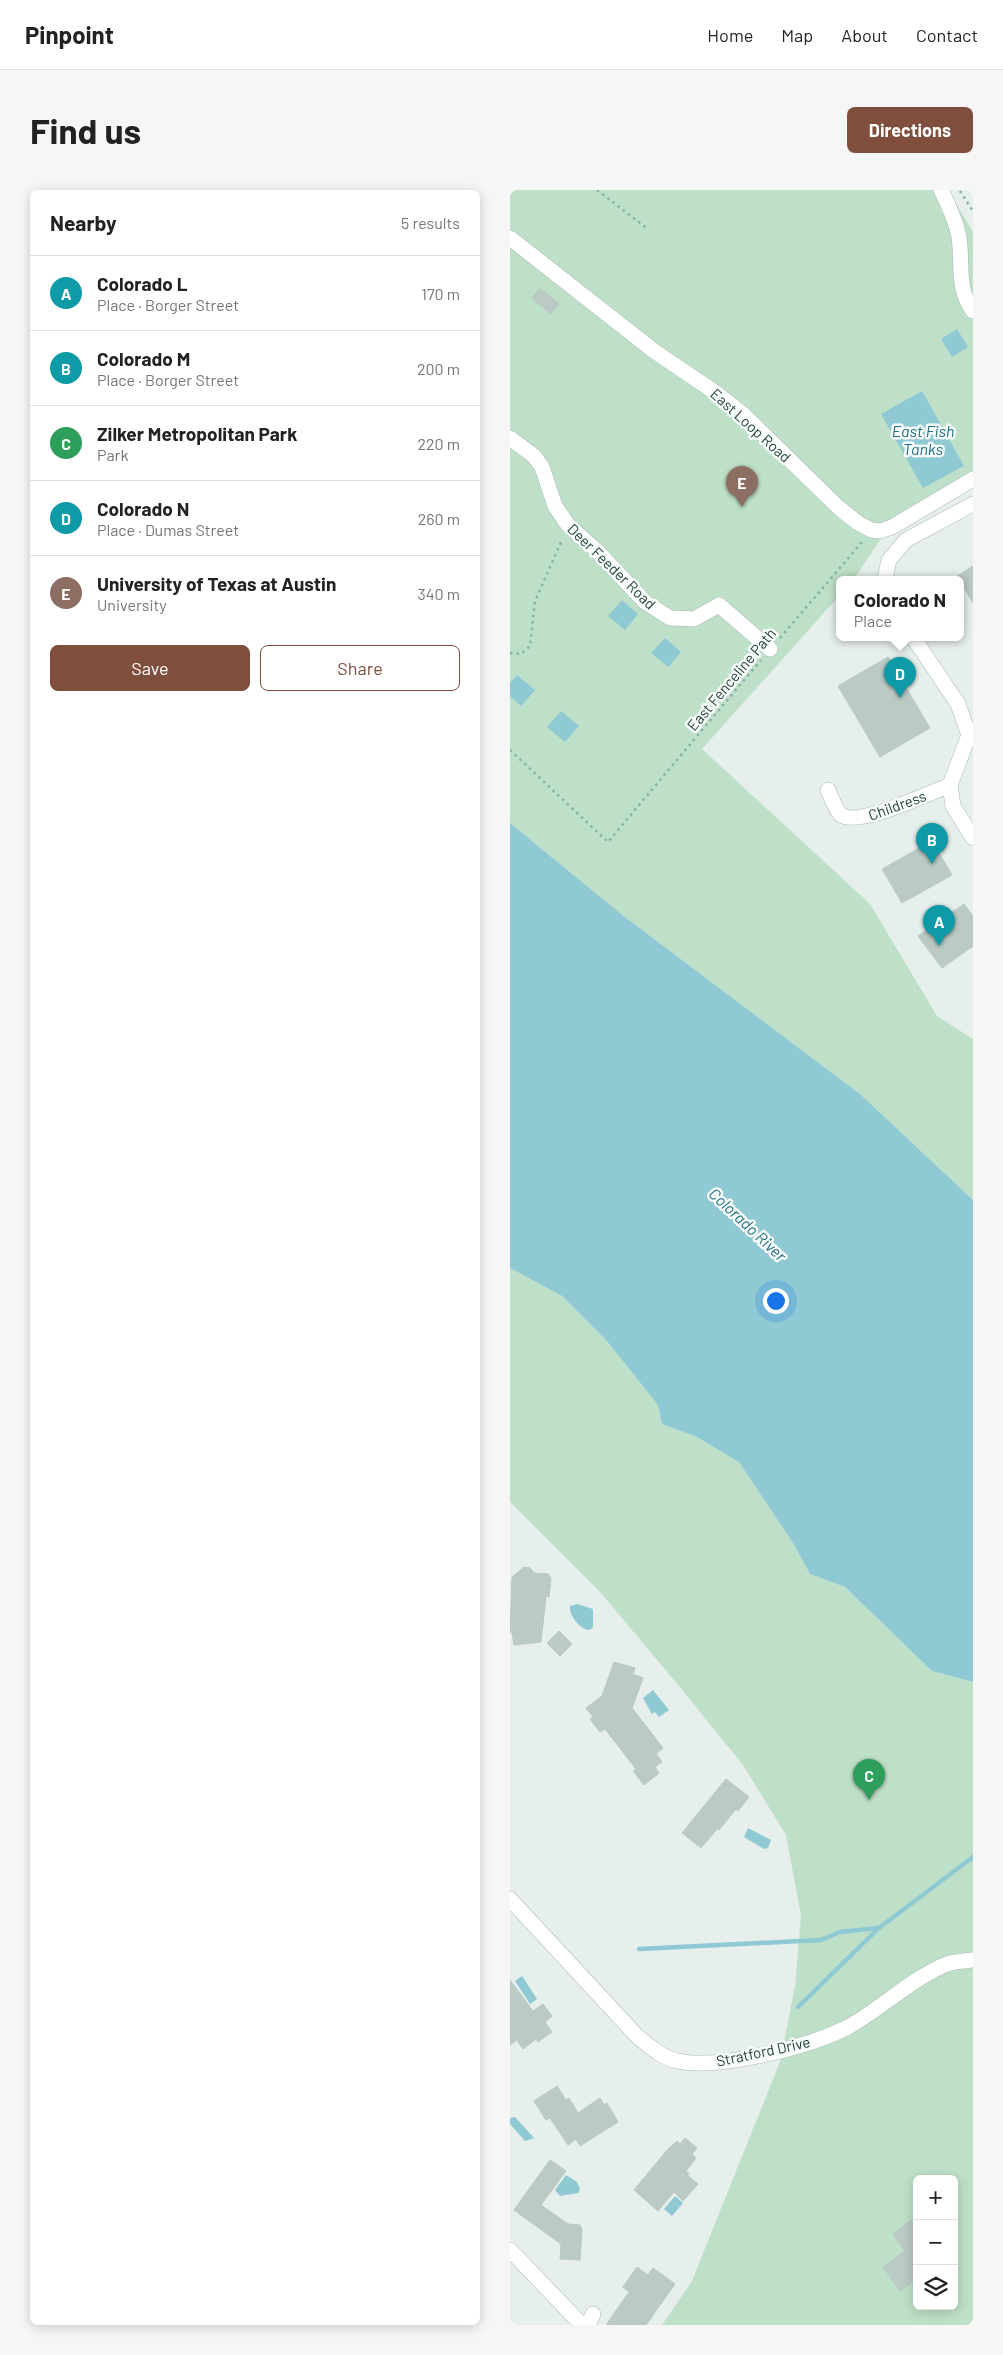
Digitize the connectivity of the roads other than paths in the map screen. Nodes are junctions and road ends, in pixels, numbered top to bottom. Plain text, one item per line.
1 (941, 190) edge
2 (510, 238) edge
3 (973, 311) edge
4 (510, 438) edge
5 (973, 479) edge
6 (973, 504) edge
7 (885, 576) edge
8 (916, 641) edge
9 (770, 649) road end
10 (971, 735) edge
11 (950, 785) junction
12 (828, 790) dead end
13 (973, 838) edge
14 (510, 1899) edge
15 (973, 1960) edge
16 (510, 2250) edge
17 (582, 2325) edge

1 - 3 street
2 - 5 street, East Loop Road
4 - 9 street, Deer Feeder Road
6 - 7 street
8 - 10 street
10 - 11 street
11 - 12 street, Childress
11 - 13 street
14 - 15 street, Stratford Drive
16 - 17 street

